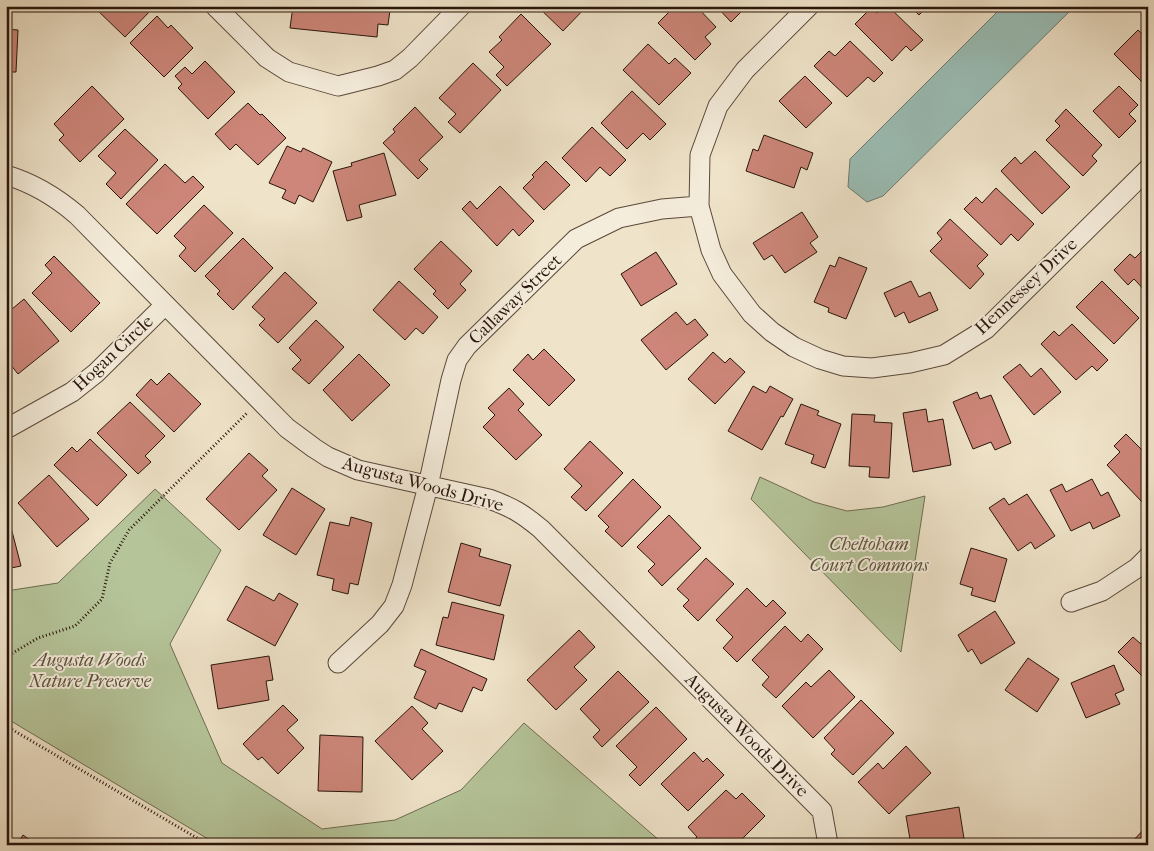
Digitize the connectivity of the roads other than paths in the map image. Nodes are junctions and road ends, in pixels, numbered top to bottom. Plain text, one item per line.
1 (215, 6) edge
2 (461, 6) edge
3 (809, 6) edge
4 (1148, 169) edge
5 (6, 175) edge
6 (699, 206) junction
7 (165, 305) junction
8 (6, 429) edge
9 (428, 486) junction
10 (1148, 557) edge
11 (1071, 602) dead end
12 (338, 663) dead end
13 (828, 844) edge

1 - 2 street
3 - 6 street, Hennessey Drive
4 - 6 street, Hennessey Drive
5 - 7 street, Augusta Woods Drive
6 - 9 street, Callaway Street
7 - 8 street, Hogan Circle
7 - 9 street, Augusta Woods Drive
9 - 12 street, Callaway Street
9 - 13 street, Augusta Woods Drive
10 - 11 street

